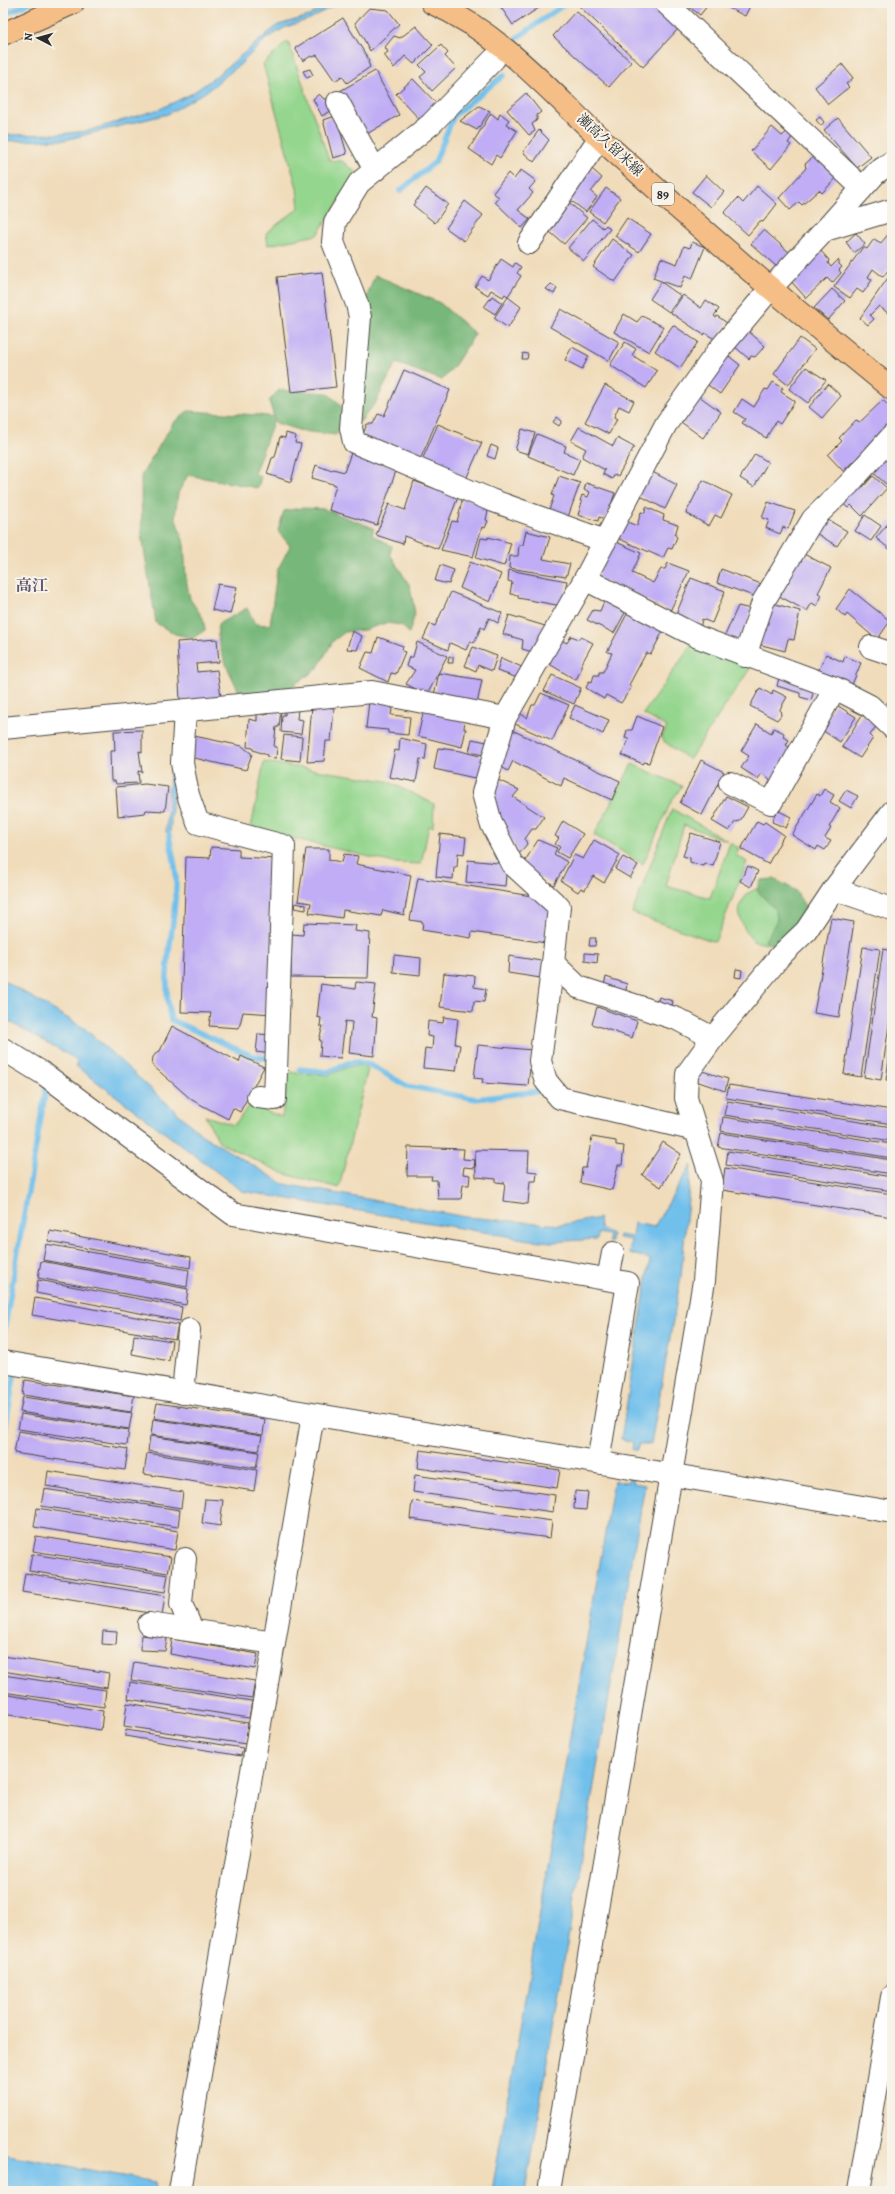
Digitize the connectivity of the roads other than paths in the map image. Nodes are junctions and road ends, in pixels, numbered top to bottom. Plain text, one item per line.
1 (73, 3) edge
2 (666, 3) edge
3 (442, 6) edge
4 (3, 34) edge
5 (494, 59) dead end
6 (338, 102) dead end
7 (600, 138) junction
8 (892, 162) edge
9 (376, 170) junction
10 (862, 188) junction
11 (892, 210) edge
12 (825, 230) junction
13 (529, 243) dead end
14 (770, 289) junction
15 (892, 389) edge
16 (892, 436) edge
17 (605, 541) junction
18 (585, 579) junction
19 (871, 646) dead end
20 (892, 654) edge
21 (745, 656) junction
22 (835, 688) junction
23 (185, 710) junction
24 (505, 718) junction
25 (3, 728) edge
26 (892, 728) edge
27 (730, 783) dead end
28 (892, 812) edge
29 (834, 889) junction
30 (892, 909) edge
31 (553, 962) junction
32 (713, 1038) junction
33 (3, 1049) edge
34 (258, 1097) dead end
35 (696, 1130) junction
36 (614, 1253) dead end
37 (608, 1279) junction
38 (188, 1330) dead end
39 (3, 1362) edge
40 (183, 1393) junction
41 (313, 1415) junction
42 (598, 1462) junction
43 (672, 1474) junction
44 (892, 1512) edge
45 (185, 1559) dead end
46 (149, 1624) dead end
47 (192, 1630) junction
48 (274, 1643) junction
49 (892, 1997) edge
50 (181, 2188) edge
51 (549, 2191) edge
52 (860, 2191) edge

1 - 4 main road
2 - 10 street
3 - 7 main road, 瀬高久留米線 / 89
5 - 9 street
6 - 9 street
7 - 13 street
7 - 14 main road, 瀬高久留米線 / 89
8 - 10 street
9 - 17 street
10 - 12 street
11 - 12 street
12 - 14 street
14 - 15 main road, 瀬高久留米線 / 89
14 - 17 street
16 - 21 street
17 - 18 street
18 - 21 street
18 - 24 street
19 - 20 street
21 - 22 street
22 - 26 street
22 - 27 street
23 - 24 street
23 - 25 street
23 - 34 street
24 - 31 street
28 - 29 street
29 - 30 street
29 - 32 street
31 - 32 street
31 - 35 street
32 - 35 street
33 - 37 street
35 - 43 street
36 - 37 street
37 - 42 street
38 - 40 street
39 - 40 street
40 - 41 street
41 - 42 street
41 - 48 street
42 - 43 street
43 - 44 street
43 - 51 street
45 - 47 street
46 - 47 street
47 - 48 street
48 - 50 street
49 - 52 street

